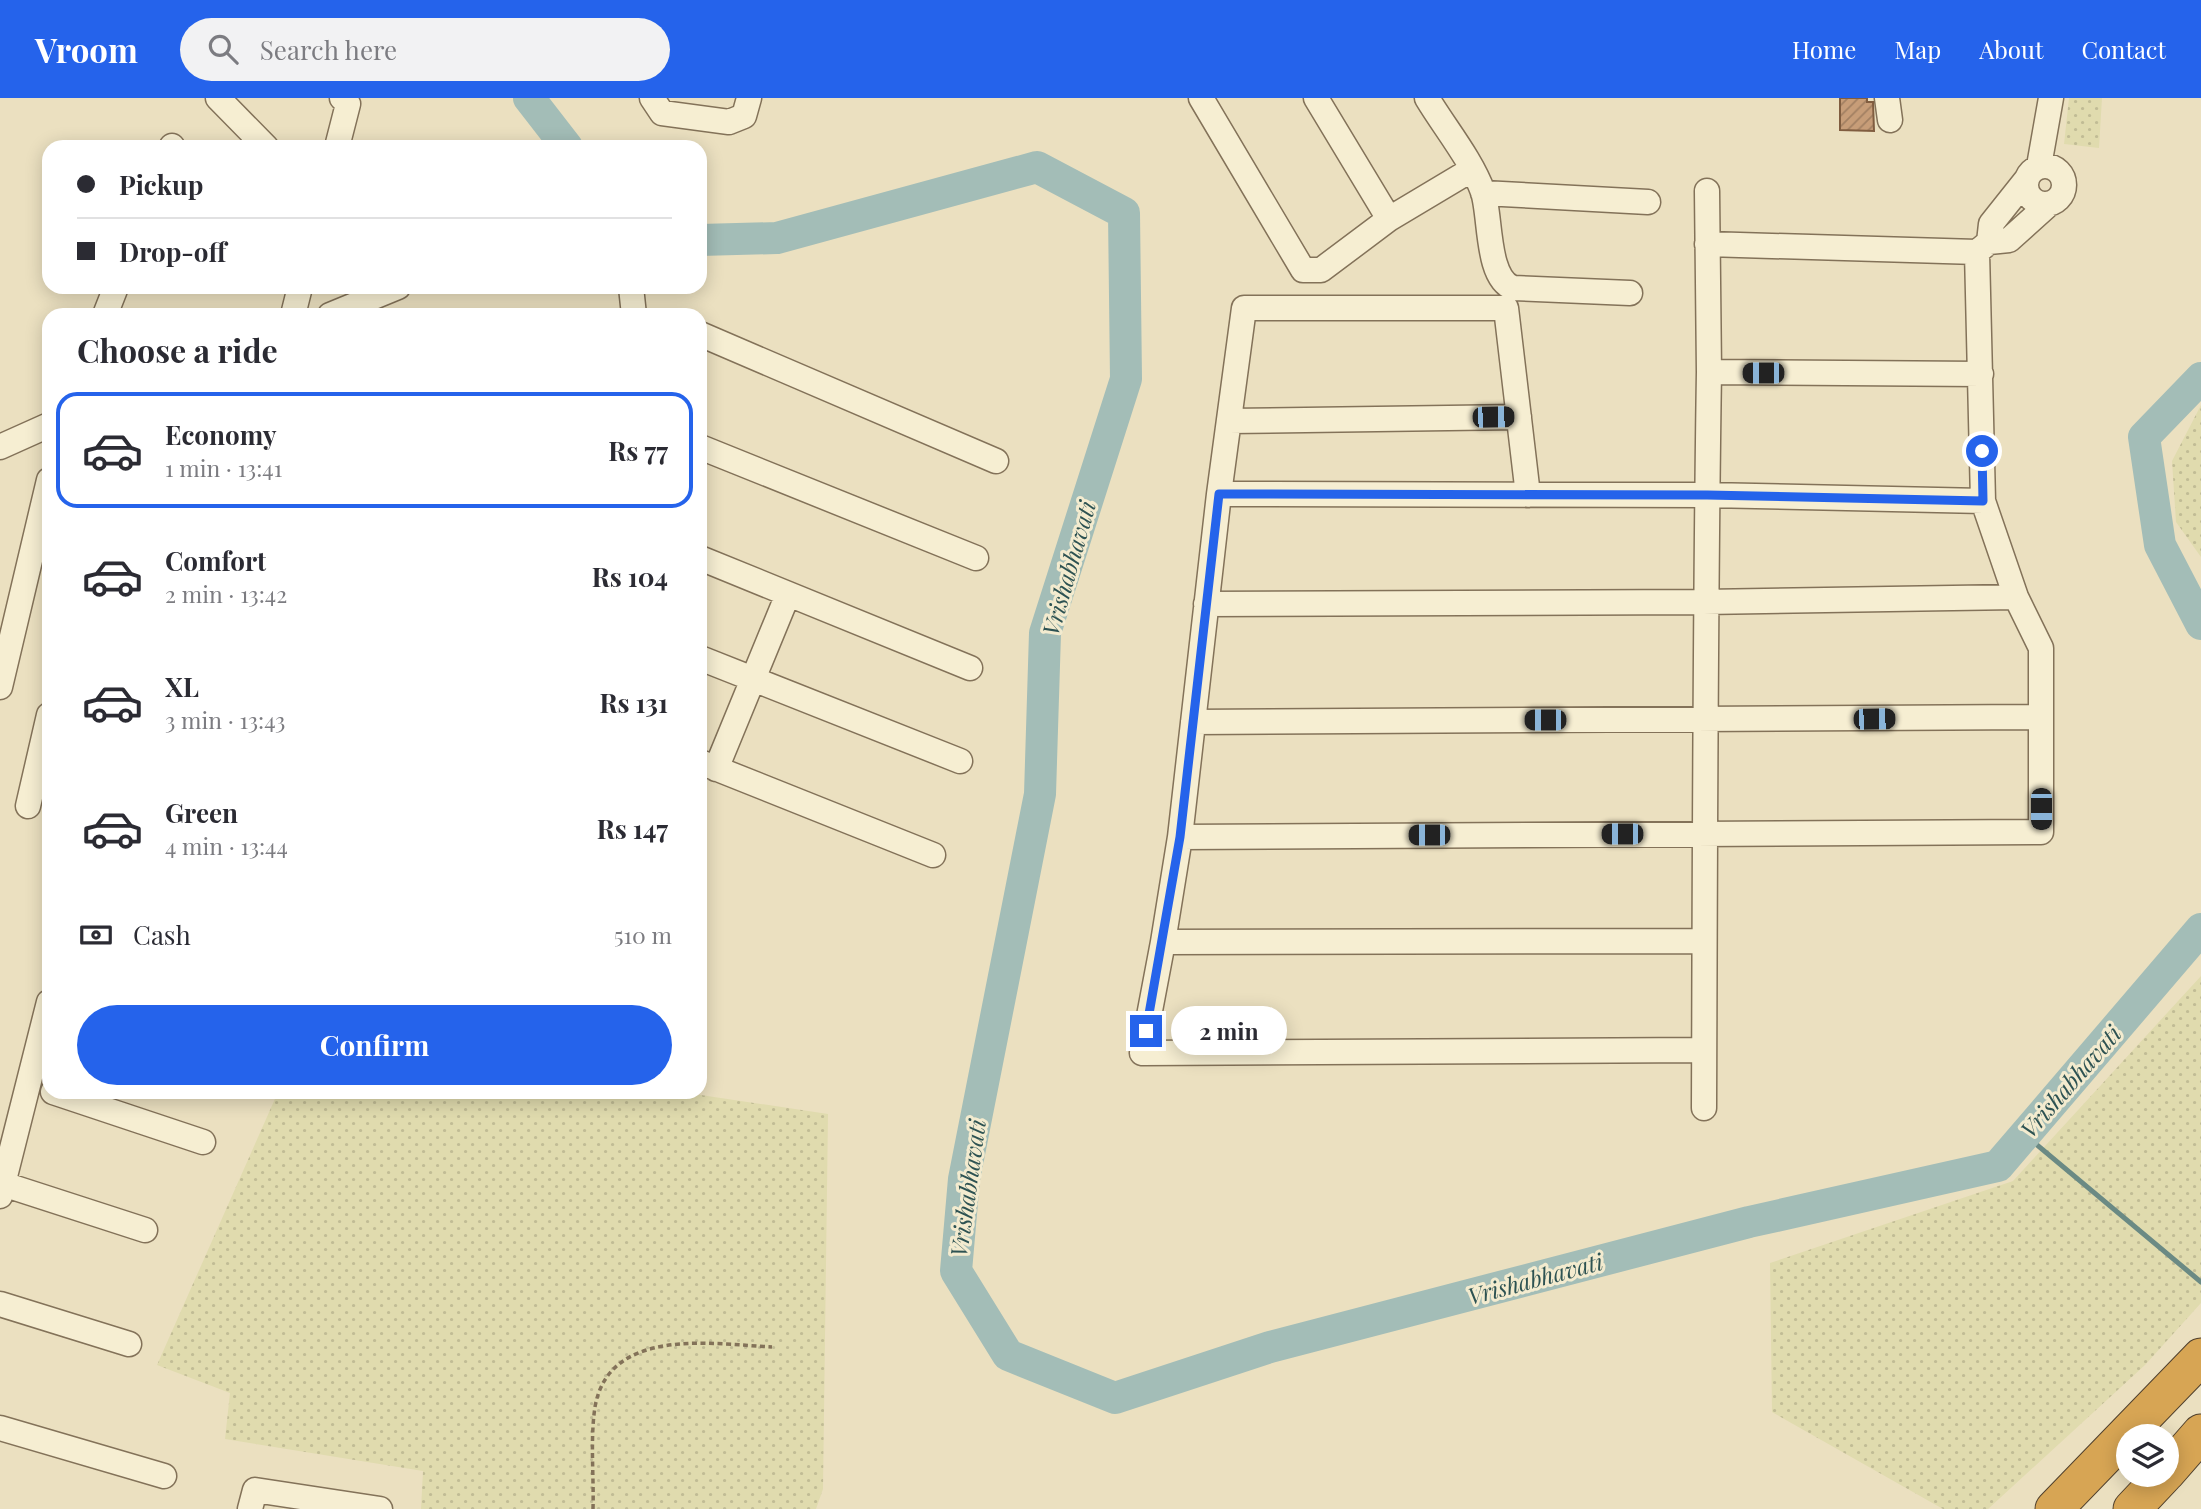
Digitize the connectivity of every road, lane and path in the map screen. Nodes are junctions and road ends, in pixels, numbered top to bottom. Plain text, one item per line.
1 (218, 98) edge
2 (342, 98) edge
3 (652, 98) edge
4 (749, 98) edge
5 (1200, 98) edge
6 (1316, 98) edge
7 (1427, 98) edge
8 (2051, 98) edge
9 (259, 140) edge
10 (339, 140) edge
11 (1471, 170) junction
12 (2033, 173) junction
13 (1707, 191) dead end
14 (1483, 193) junction
15 (1648, 202) dead end
16 (1389, 219) junction
17 (1707, 244) junction
18 (1983, 247) junction
19 (1630, 293) dead end
20 (381, 294) edge
21 (347, 308) edge
22 (707, 337) edge
23 (1709, 372) junction
24 (1980, 374) junction
25 (1519, 416) junction
26 (1229, 421) junction
27 (42, 428) edge
28 (0, 447) edge
29 (707, 450) edge
30 (996, 461) dead end
31 (1219, 494) junction
32 (1528, 495) junction
33 (1707, 495) junction
34 (1983, 501) junction
35 (42, 510) edge
36 (976, 558) dead end
37 (707, 561) edge
38 (788, 594) junction
39 (2016, 597) junction
40 (1704, 602) junction
41 (1206, 604) junction
42 (707, 662) edge
43 (970, 668) dead end
44 (753, 680) junction
45 (0, 687) edge
46 (2041, 717) junction
47 (1707, 720) junction
48 (1193, 722) junction
49 (42, 745) edge
50 (960, 761) dead end
51 (708, 766) edge
52 (28, 806) dead end
53 (1705, 834) junction
54 (1180, 837) junction
55 (933, 855) dead end
56 (1704, 941) junction
57 (1163, 942) junction
58 (1704, 1050) junction
59 (42, 1094) edge
60 (74, 1099) edge
61 (1704, 1108) dead end
62 (203, 1142) dead end
63 (2, 1190) edge
64 (145, 1230) dead end
65 (0, 1304) edge
66 (129, 1344) dead end
67 (772, 1347) dead end
68 (2201, 1357) edge
69 (0, 1428) edge
70 (2201, 1433) edge
71 (2179, 1458) edge
72 (164, 1476) dead end
73 (2153, 1487) edge
74 (250, 1509) edge
75 (380, 1509) edge
76 (593, 1509) edge
77 (2054, 1509) edge
78 (2132, 1509) edge

1 - 9 street
2 - 10 street
3 - 4 street
5 - 16 street
6 - 16 street
7 - 11 street
8 - 12 street
11 - 14 street
11 - 16 street
12 - 18 street
12 - 18 street
13 - 17 street
14 - 15 street
14 - 19 street
17 - 18 street
17 - 23 street
18 - 24 street
20 - 21 street
22 - 30 street
23 - 24 street
23 - 33 street
24 - 34 street
25 - 26 street
25 - 26 street
25 - 32 street
26 - 31 street
27 - 28 street
29 - 36 street
31 - 32 street
31 - 41 street
32 - 33 street
33 - 34 street
33 - 40 street
34 - 39 street
35 - 45 street
37 - 38 street
38 - 43 street
38 - 44 street
39 - 40 street
39 - 46 street
40 - 41 street
40 - 47 street
41 - 48 street
42 - 44 street
44 - 50 street
44 - 51 street
46 - 47 street
46 - 53 street
47 - 48 street
47 - 53 street
48 - 54 street
49 - 52 street
51 - 55 street
53 - 54 street
53 - 56 street
54 - 57 street
56 - 57 street
56 - 58 street
57 - 58 street
58 - 61 street
59 - 63 street
60 - 62 street
63 - 64 street
65 - 66 street
67 - 76 path
68 - 77 highway
69 - 72 street
70 - 71 highway
73 - 78 highway
74 - 75 street

